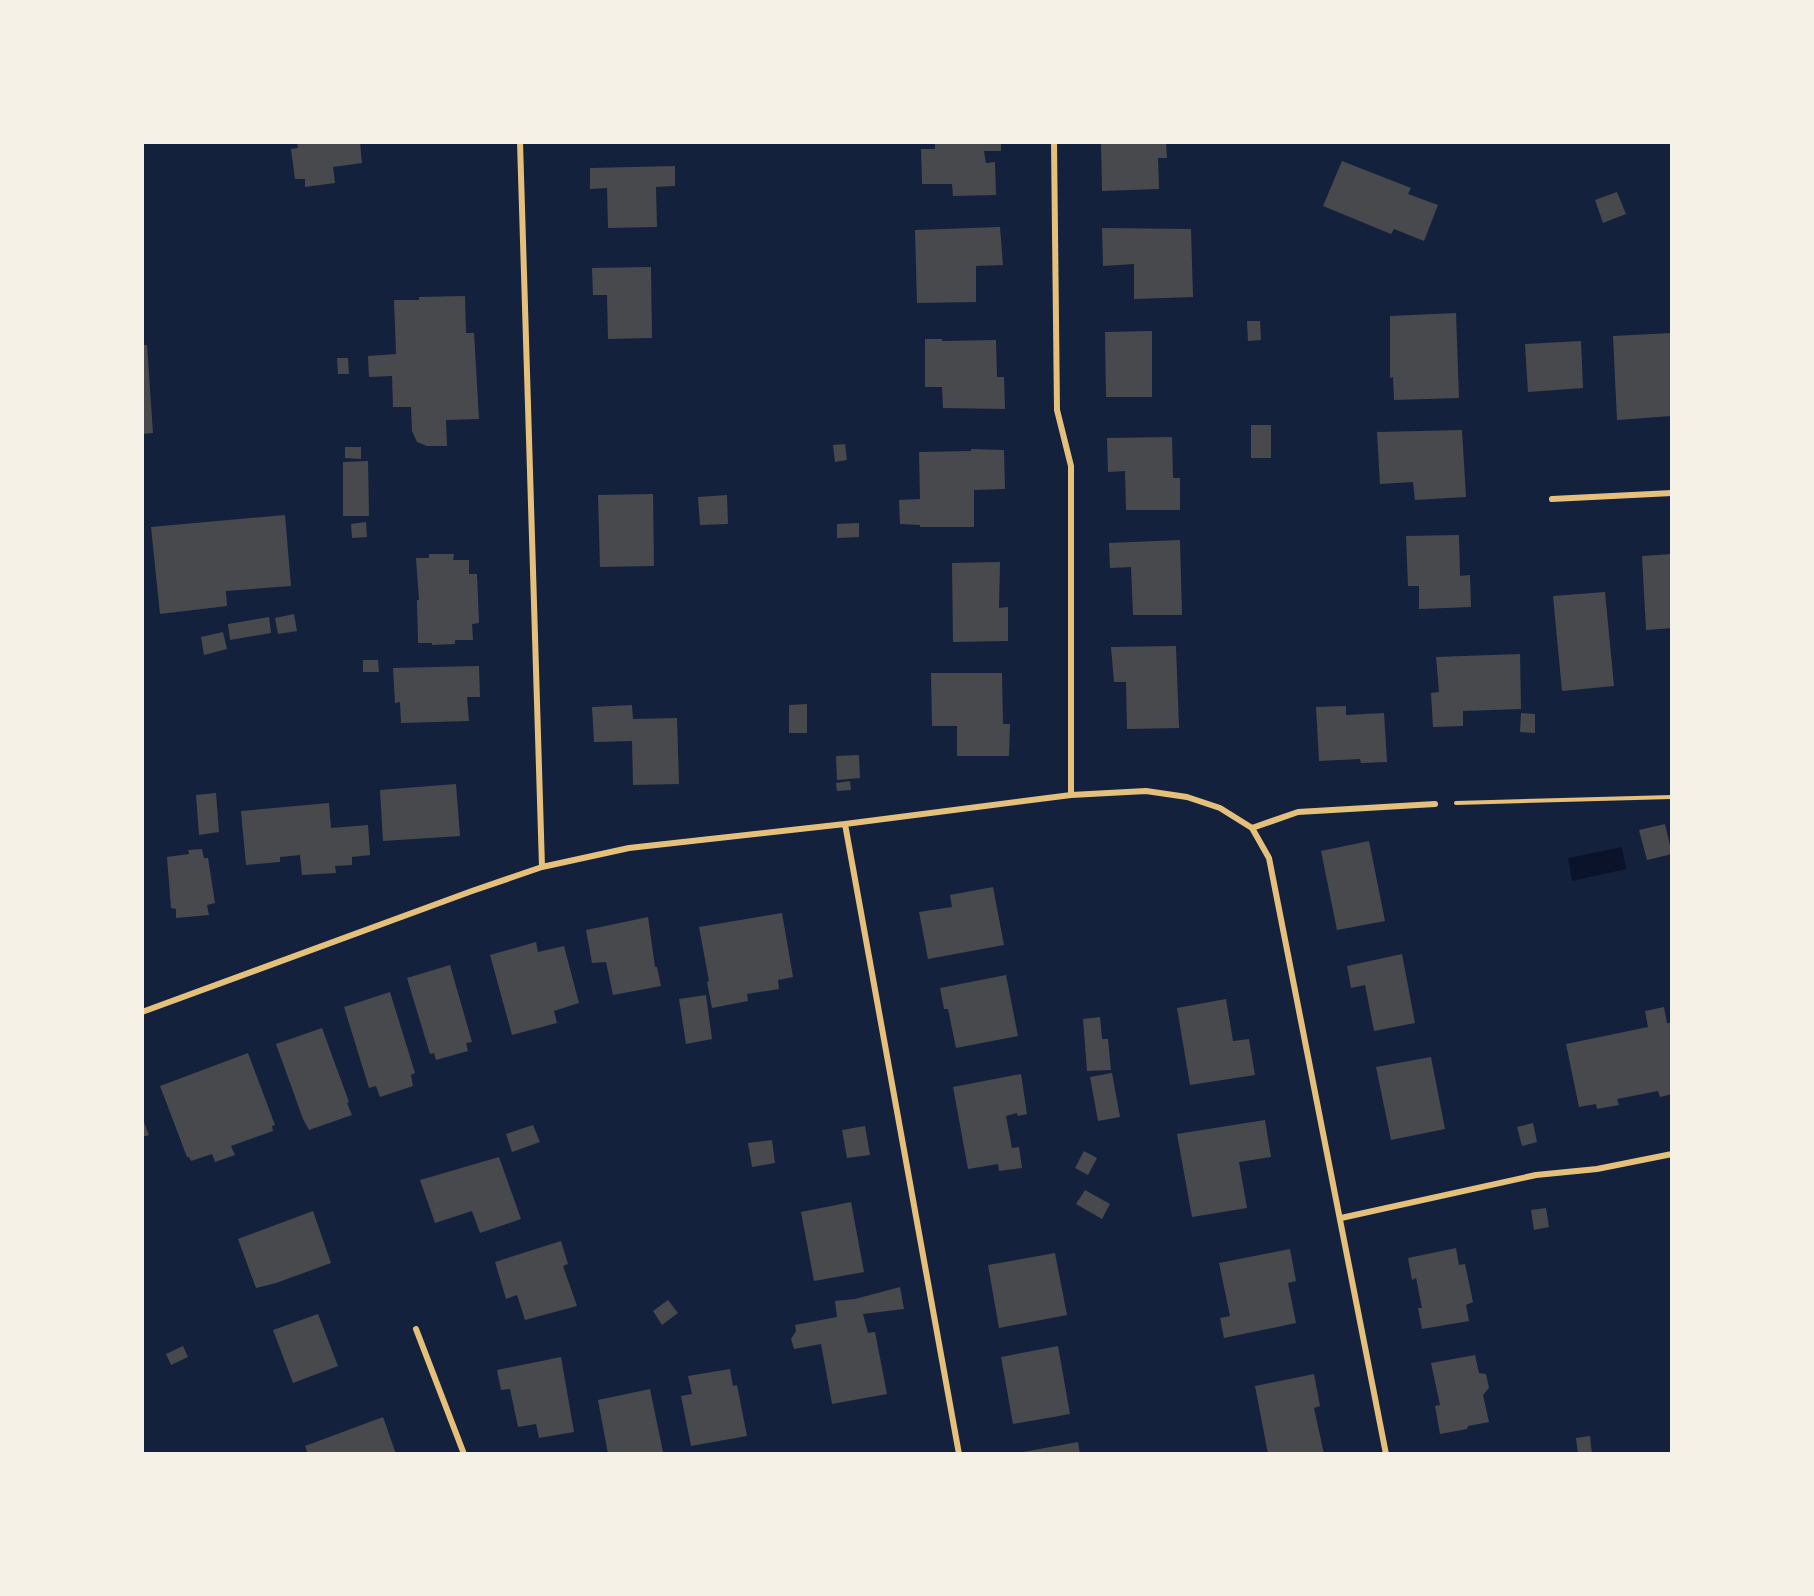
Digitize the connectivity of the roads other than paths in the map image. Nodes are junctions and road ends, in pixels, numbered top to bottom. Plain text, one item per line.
1 (520, 142) edge
2 (1054, 142) edge
3 (1671, 493) edge
4 (1552, 499) dead end
5 (1071, 795) junction
6 (1435, 804) road end
7 (844, 824) junction
8 (1252, 828) junction
9 (542, 867) junction
10 (142, 1012) edge
11 (1671, 1154) edge
12 (1341, 1218) junction
13 (416, 1329) dead end
14 (464, 1454) edge
15 (959, 1454) edge
16 (1386, 1454) edge

1 - 9 street
2 - 5 street
3 - 4 street
5 - 7 street
5 - 8 street
6 - 8 street
7 - 9 street
7 - 15 street
8 - 12 street
9 - 10 street
11 - 12 street
12 - 16 street
13 - 14 street

